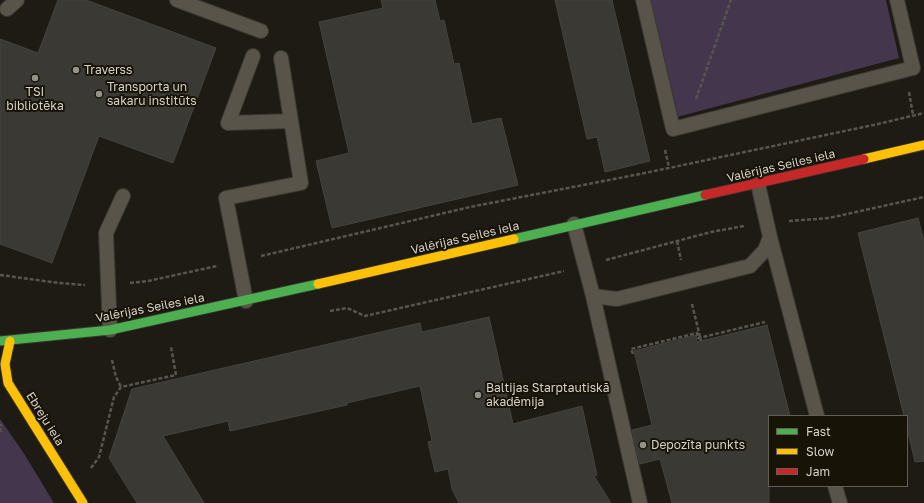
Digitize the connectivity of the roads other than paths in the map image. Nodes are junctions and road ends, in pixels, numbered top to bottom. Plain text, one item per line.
1 (177, 0) edge
2 (642, 0) edge
3 (897, 0) edge
4 (261, 31) dead end
5 (253, 56) dead end
6 (281, 58) dead end
7 (291, 121) junction
8 (924, 146) edge
9 (758, 184) junction
10 (122, 196) dead end
11 (574, 224) junction
12 (770, 237) junction
13 (593, 296) junction
14 (246, 301) junction
15 (110, 330) junction
16 (0, 341) edge
17 (10, 341) junction
18 (817, 415) edge
19 (835, 487) edge
20 (83, 503) edge
21 (640, 503) edge
22 (840, 503) edge

1 - 4 lane
2 - 3 lane
5 - 7 lane
6 - 7 lane
7 - 14 lane
8 - 9 street, Valērijas Seiles iela
9 - 11 street, Valērijas Seiles iela
9 - 12 lane
10 - 15 lane
11 - 13 lane
11 - 14 street, Valērijas Seiles iela
12 - 13 lane
12 - 18 lane
13 - 21 lane
14 - 15 street, Valērijas Seiles iela
15 - 17 street, Valērijas Seiles iela
16 - 17 street, Valērijas Seiles iela
17 - 20 street, Ebreju iela
19 - 22 lane

